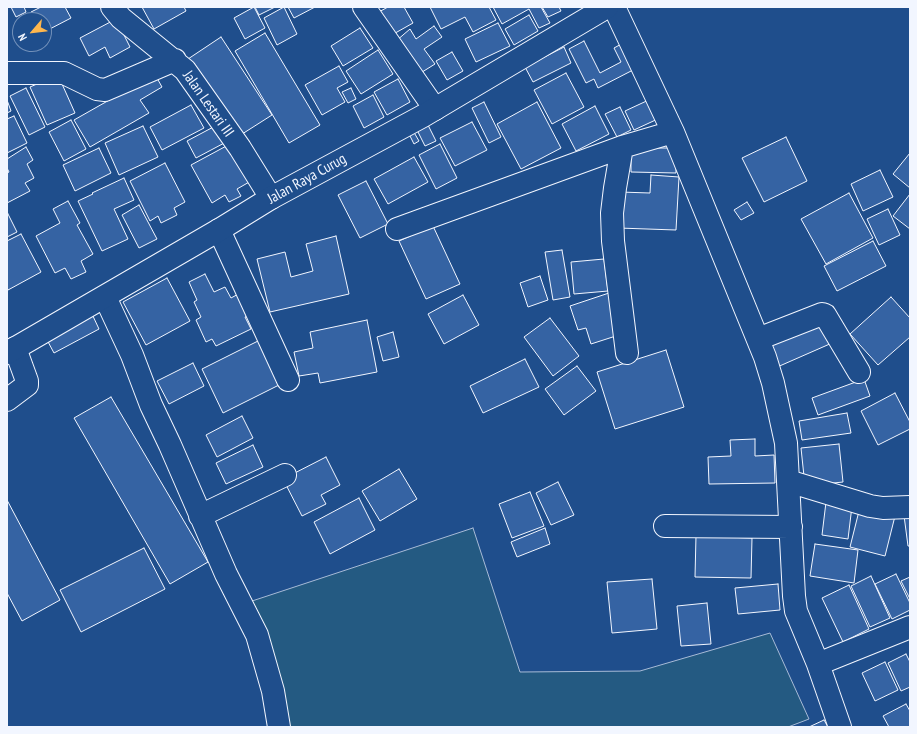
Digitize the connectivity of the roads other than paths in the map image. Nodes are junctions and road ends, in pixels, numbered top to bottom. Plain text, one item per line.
1 (112, 7) edge
2 (364, 7) edge
3 (607, 7) edge
4 (614, 7) edge
5 (175, 60) junction
6 (7, 73) edge
7 (435, 109) junction
8 (673, 132) junction
9 (622, 147) junction
10 (271, 198) junction
11 (397, 229) dead end
12 (219, 230) junction
13 (106, 297) junction
14 (758, 339) junction
15 (11, 351) edge
16 (627, 353) dead end
17 (859, 372) dead end
18 (288, 380) dead end
19 (7, 400) edge
20 (285, 475) dead end
21 (788, 481) junction
22 (910, 506) edge
23 (200, 516) junction
24 (665, 526) dead end
25 (790, 527) junction
26 (910, 627) edge
27 (818, 664) junction
28 (279, 727) edge
29 (840, 727) edge

1 - 5 street, Jalan Lestari III
2 - 7 street
3 - 7 street, Jalan Raya Curug
4 - 8 street
5 - 6 street
5 - 10 street, Jalan Lestari III
7 - 10 street, Jalan Raya Curug
8 - 9 street
8 - 14 street
9 - 11 street
9 - 16 street
10 - 12 street, Jalan Raya Curug
12 - 13 street, Jalan Raya Curug
12 - 18 street
13 - 15 street, Jalan Raya Curug
13 - 23 street
14 - 17 street
14 - 21 street
15 - 19 street
20 - 23 street
21 - 22 street
21 - 25 street
23 - 28 street
24 - 25 street
25 - 27 street
26 - 27 street
27 - 29 street

